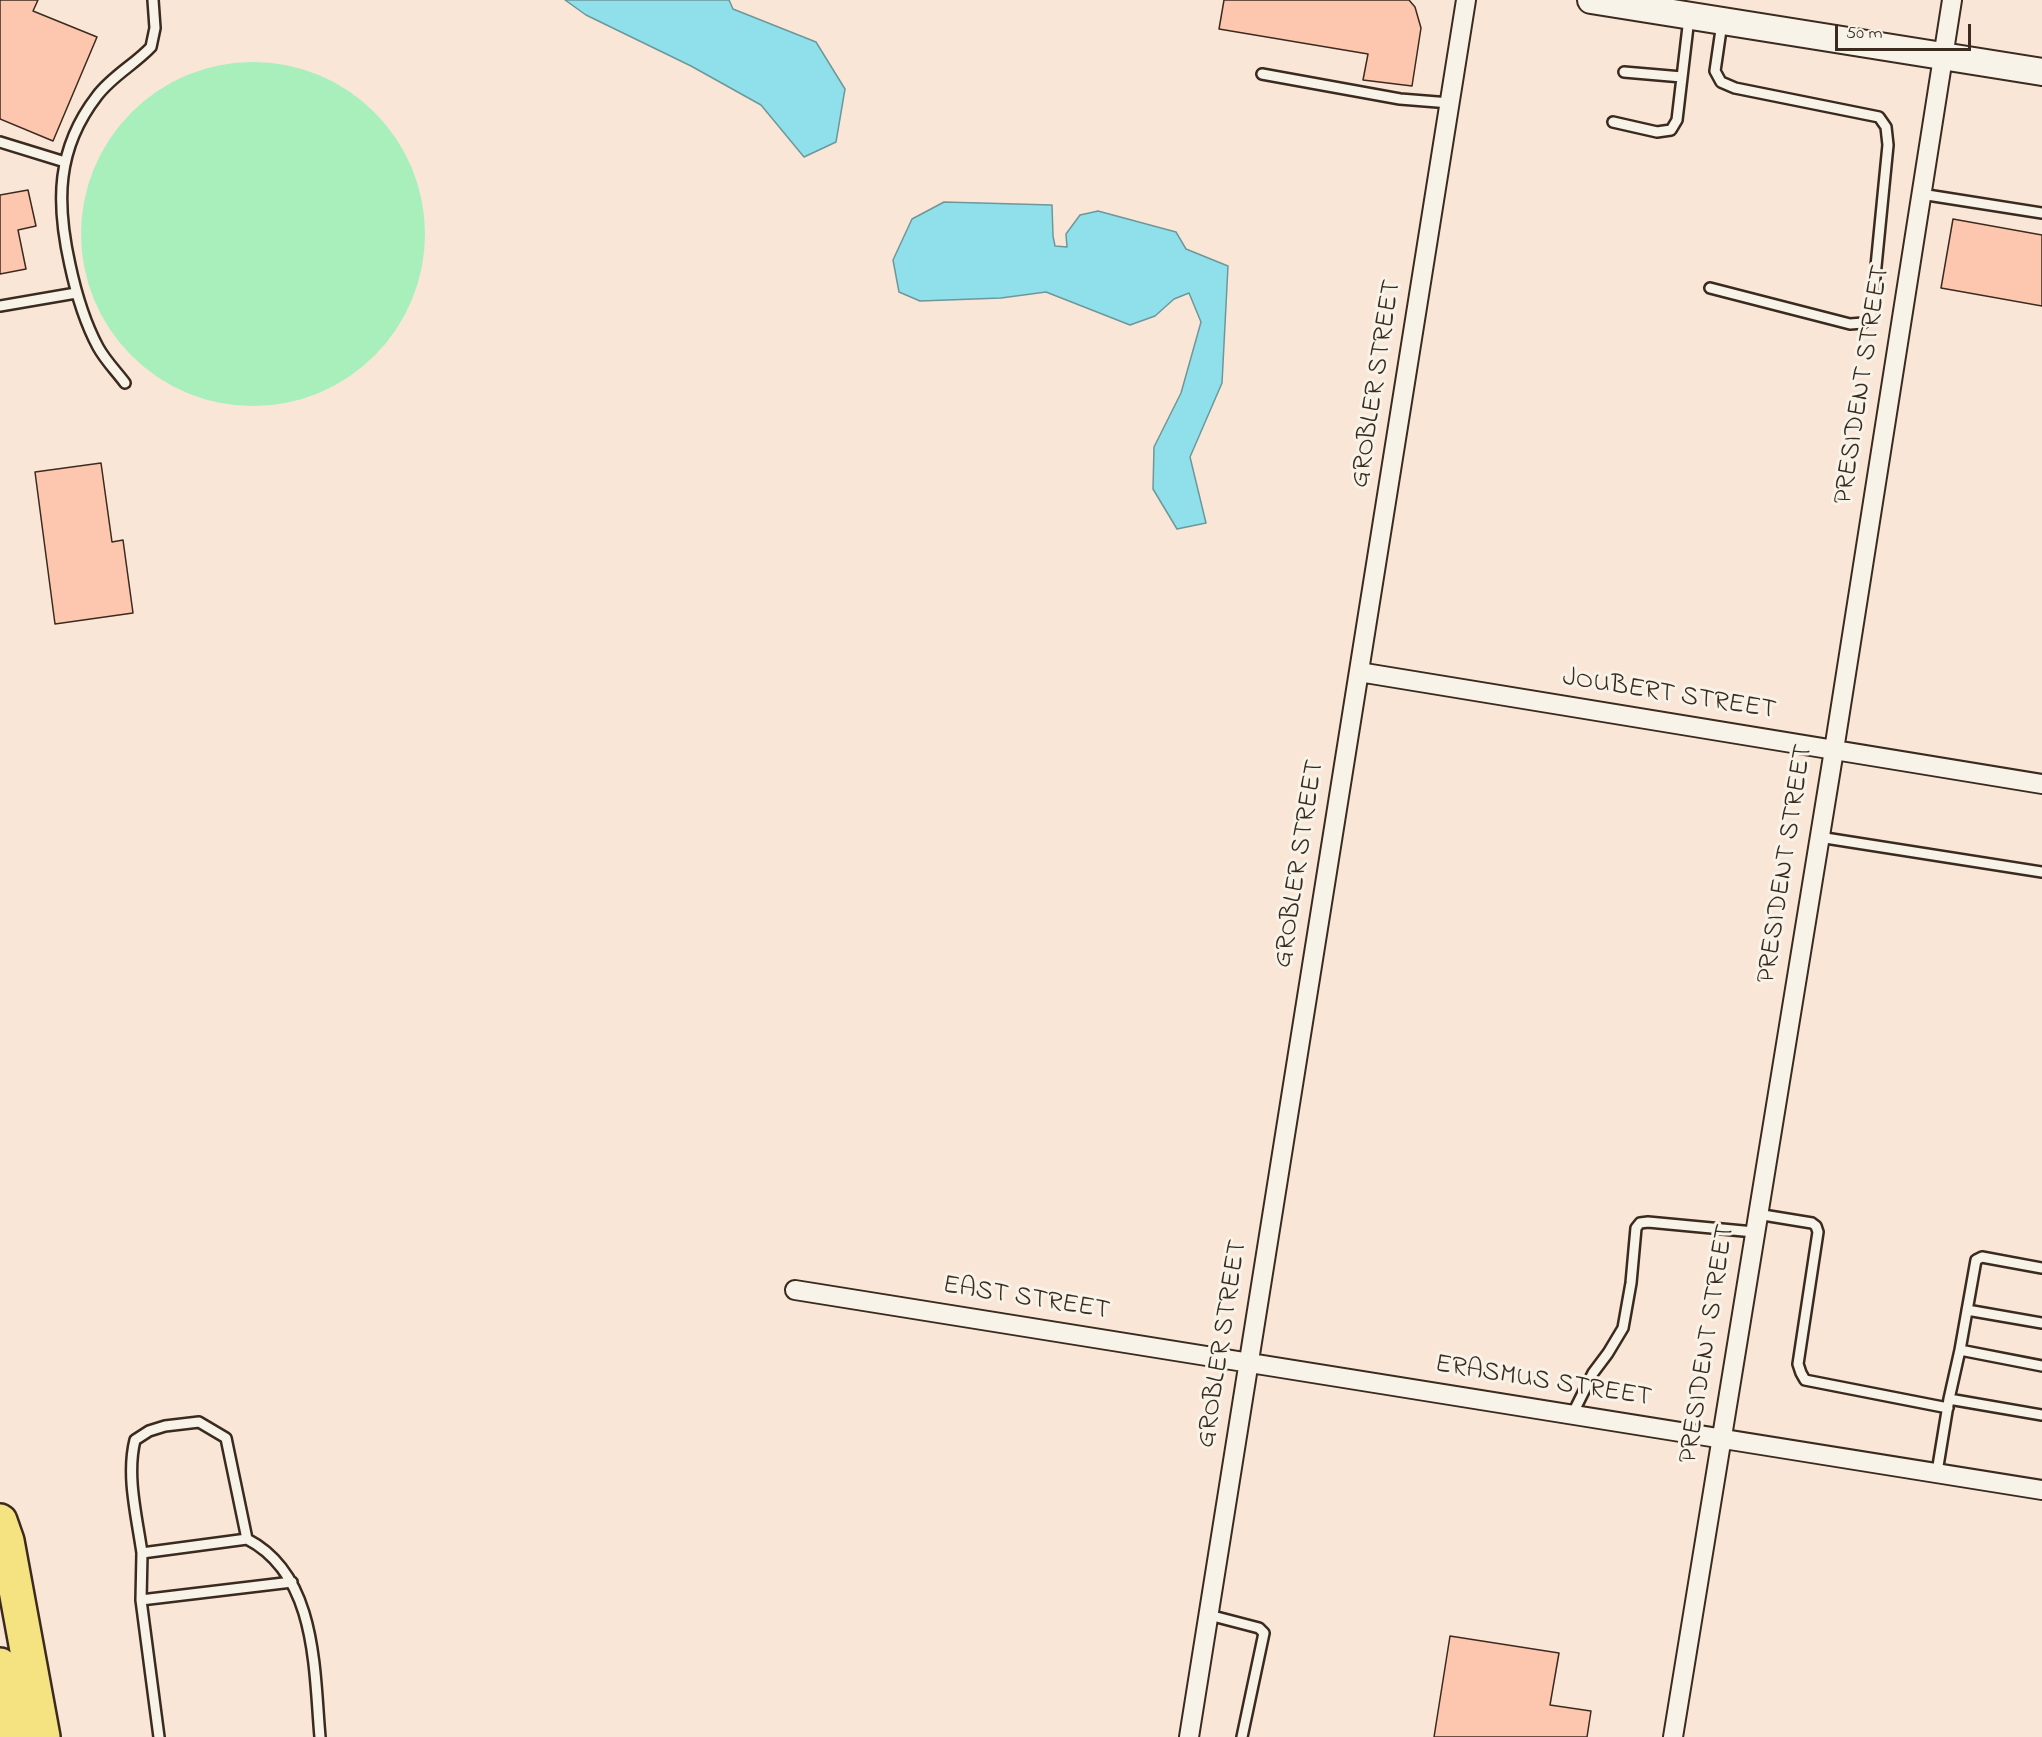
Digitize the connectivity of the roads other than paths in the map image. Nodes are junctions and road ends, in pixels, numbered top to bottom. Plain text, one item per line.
1 (153, 0) edge
2 (1466, 0) edge
3 (1592, 0) edge
4 (1953, 0) edge
5 (1676, 9) edge
6 (1723, 21) junction
7 (1943, 56) junction
8 (1624, 72) dead end
9 (2042, 72) edge
10 (1262, 74) dead end
11 (1682, 77) junction
12 (1450, 103) junction
13 (1613, 122) dead end
14 (0, 142) edge
15 (65, 162) junction
16 (1921, 194) junction
17 (2042, 213) edge
18 (1710, 288) dead end
19 (76, 293) junction
20 (0, 306) edge
21 (125, 383) dead end
22 (1359, 672) junction
23 (1834, 750) junction
24 (2042, 783) edge
25 (1819, 837) junction
26 (2042, 872) edge
27 (1757, 1214) junction
28 (1755, 1232) junction
29 (2042, 1268) edge
30 (795, 1290) dead end
31 (1967, 1311) junction
32 (2042, 1323) edge
33 (1960, 1350) junction
34 (1249, 1364) junction
35 (2042, 1366) edge
36 (1948, 1404) junction
37 (1572, 1415) junction
38 (2042, 1415) edge
39 (1720, 1439) junction
40 (1937, 1472) junction
41 (2042, 1490) edge
42 (0, 1521) edge
43 (247, 1539) junction
44 (142, 1553) junction
45 (292, 1582) junction
46 (141, 1600) junction
47 (1209, 1615) junction
48 (0, 1665) edge
49 (11, 1737) edge
50 (43, 1737) edge
51 (159, 1737) edge
52 (320, 1737) edge
53 (1189, 1737) edge
54 (1242, 1737) edge
55 (1673, 1737) edge

1 - 15 lane
2 - 12 street, GROBLER STREET
3 - 5 main road
4 - 7 street, PRESIDENT STREET
5 - 6 main road
5 - 11 lane
6 - 7 main road
6 - 18 lane
7 - 9 main road
7 - 16 street, PRESIDENT STREET
8 - 11 lane
10 - 12 lane
11 - 13 lane
12 - 22 street, GROBLER STREET
14 - 15 lane
15 - 19 lane
16 - 17 lane
16 - 23 street, PRESIDENT STREET
19 - 20 lane
19 - 21 lane
22 - 23 street, JOUBERT STREET
22 - 34 street, GROBLER STREET
23 - 24 street, JOUBERT STREET
23 - 25 street, PRESIDENT STREET
25 - 26 lane
25 - 27 street, PRESIDENT STREET
27 - 28 street, PRESIDENT STREET
27 - 36 lane
28 - 37 lane
28 - 39 street, PRESIDENT STREET
29 - 31 lane
30 - 34 street, EAST STREET
31 - 32 lane
31 - 33 lane
33 - 35 lane
33 - 36 lane
34 - 37 street, ERASMUS STREET
34 - 47 street, GROBLER STREET
36 - 38 lane
36 - 40 lane
37 - 39 street, ERASMUS STREET
39 - 40 street, ERASMUS STREET
39 - 55 street, PRESIDENT STREET
40 - 41 street, ERASMUS STREET
42 - 50 highway
43 - 44 lane
43 - 44 lane
43 - 45 lane
44 - 46 lane
45 - 46 lane
45 - 52 lane
46 - 51 lane
47 - 53 street, GROBLER STREET
47 - 54 lane
48 - 49 highway

